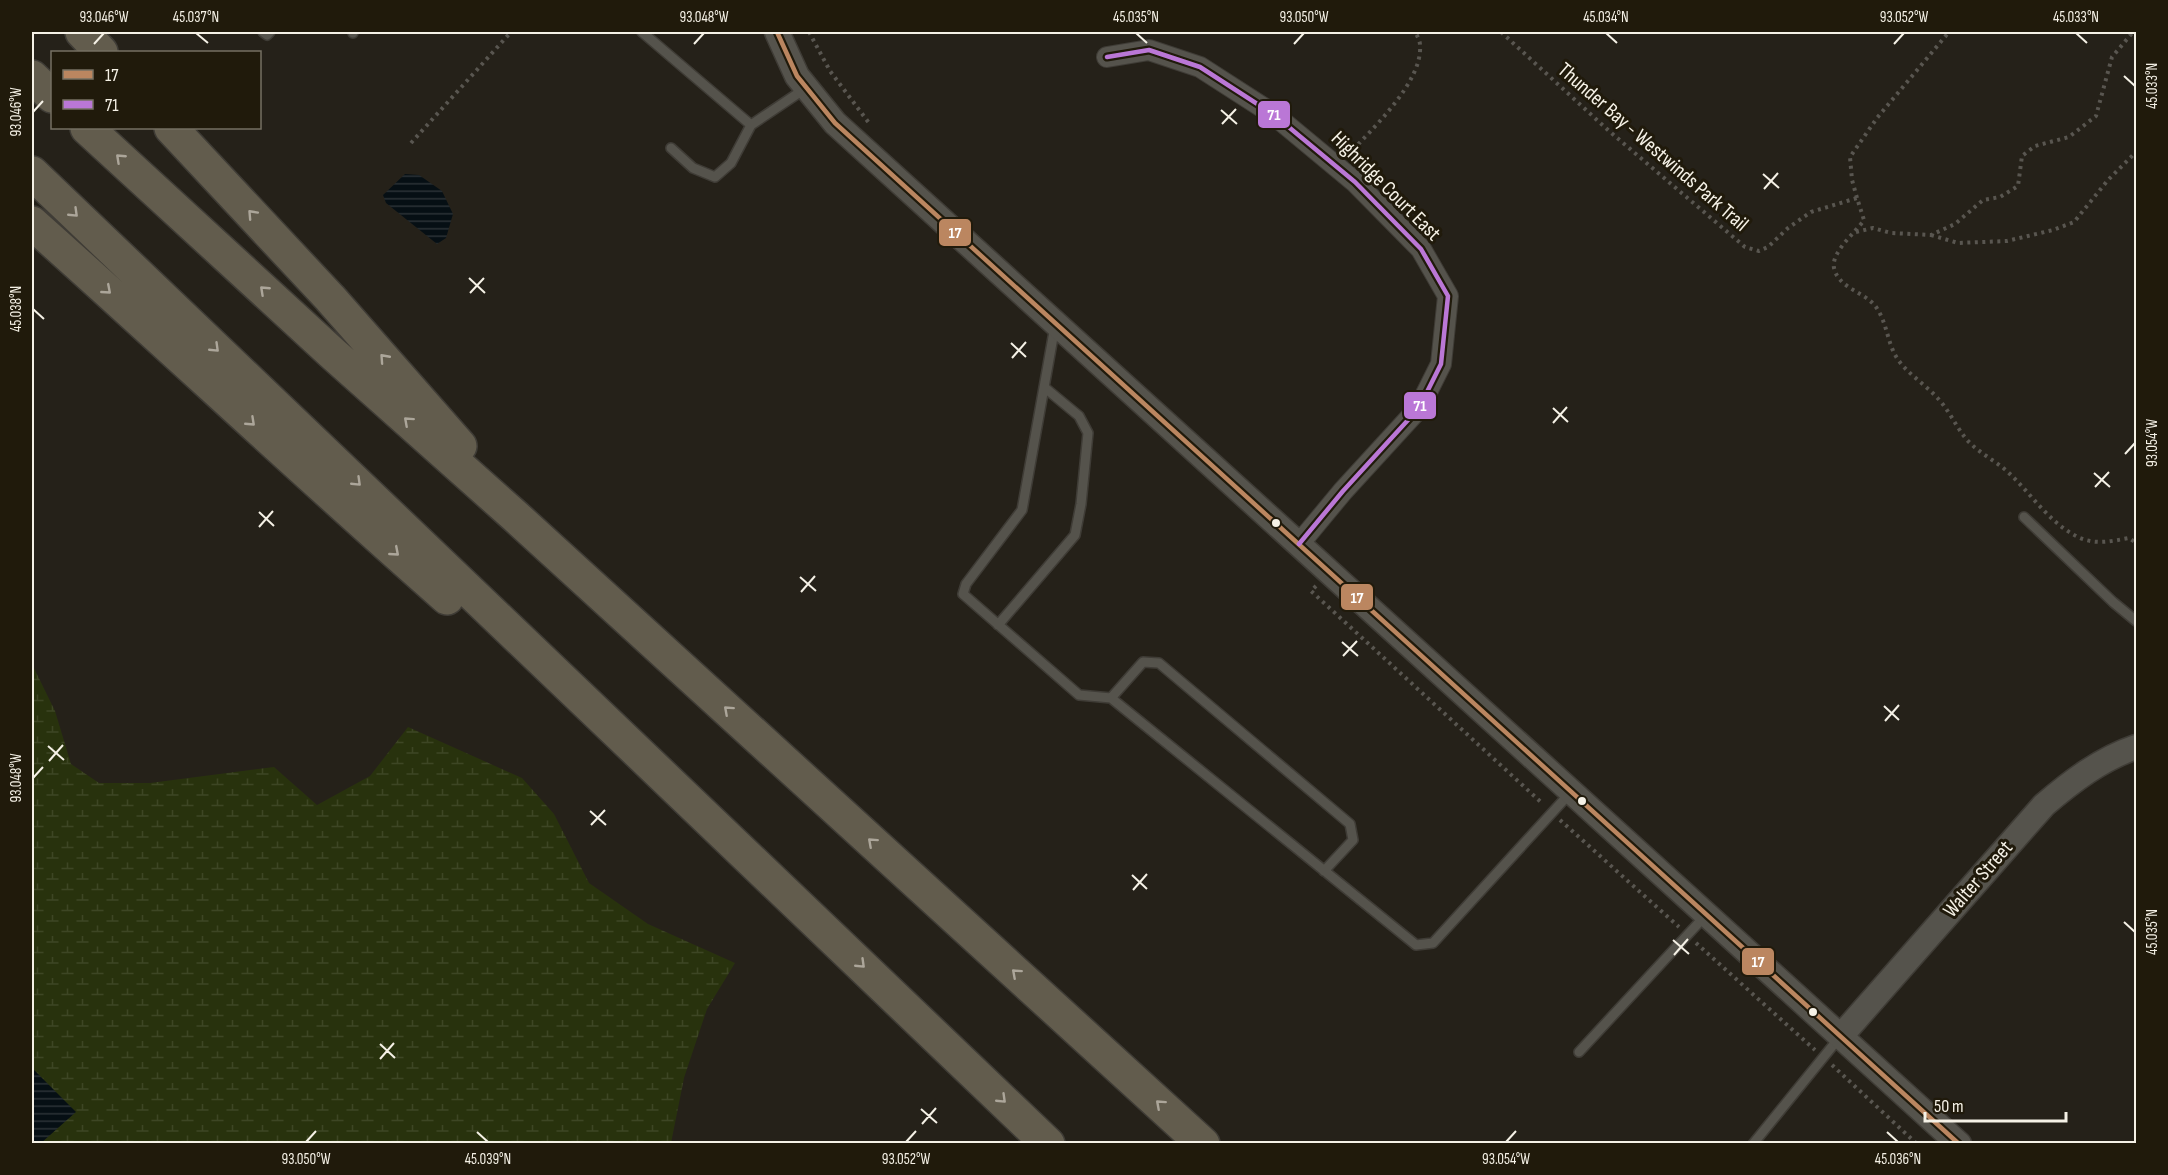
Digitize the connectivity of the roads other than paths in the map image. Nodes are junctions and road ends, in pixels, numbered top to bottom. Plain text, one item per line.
1 (82, 32) edge
2 (263, 32) edge
3 (270, 32) edge
4 (642, 32) edge
5 (777, 32) edge
6 (100, 51) edge
7 (1107, 57) dead end
8 (32, 77) edge
9 (806, 88) junction
10 (51, 95) edge
11 (751, 125) junction
12 (88, 129) edge
13 (172, 129) edge
14 (671, 148) dead end
15 (32, 173) edge
16 (32, 223) edge
17 (1056, 324) junction
18 (1044, 387) junction
19 (515, 516) junction
20 (2024, 517) dead end
21 (1299, 544) junction
22 (2136, 621) edge
23 (998, 625) junction
24 (1111, 698) junction
25 (2136, 747) edge
26 (1571, 792) junction
27 (1324, 870) junction
28 (1706, 914) junction
29 (819, 924) junction
30 (1841, 1036) junction
31 (1579, 1052) dead end
32 (1048, 1143) edge
33 (1203, 1143) edge
34 (1753, 1143) edge
35 (1959, 1143) edge

1 - 6 highway
2 - 3 lane
4 - 11 lane
5 - 9 street
7 - 21 street, Highridge Court East
8 - 10 highway
9 - 11 lane
9 - 17 street
11 - 14 lane
19 -> 12 highway
19 -> 13 highway
15 -> 29 highway
16 -> 29 highway
17 - 18 lane
17 - 21 street
18 - 23 lane
18 - 23 lane
33 -> 19 highway
20 - 22 lane
21 - 26 street
23 - 24 lane
24 - 27 lane
24 - 27 lane
25 - 30 street, Walter Street
26 - 27 lane
26 - 28 street
28 - 30 street
28 - 31 lane
29 -> 32 highway
30 - 34 lane
30 - 35 street

